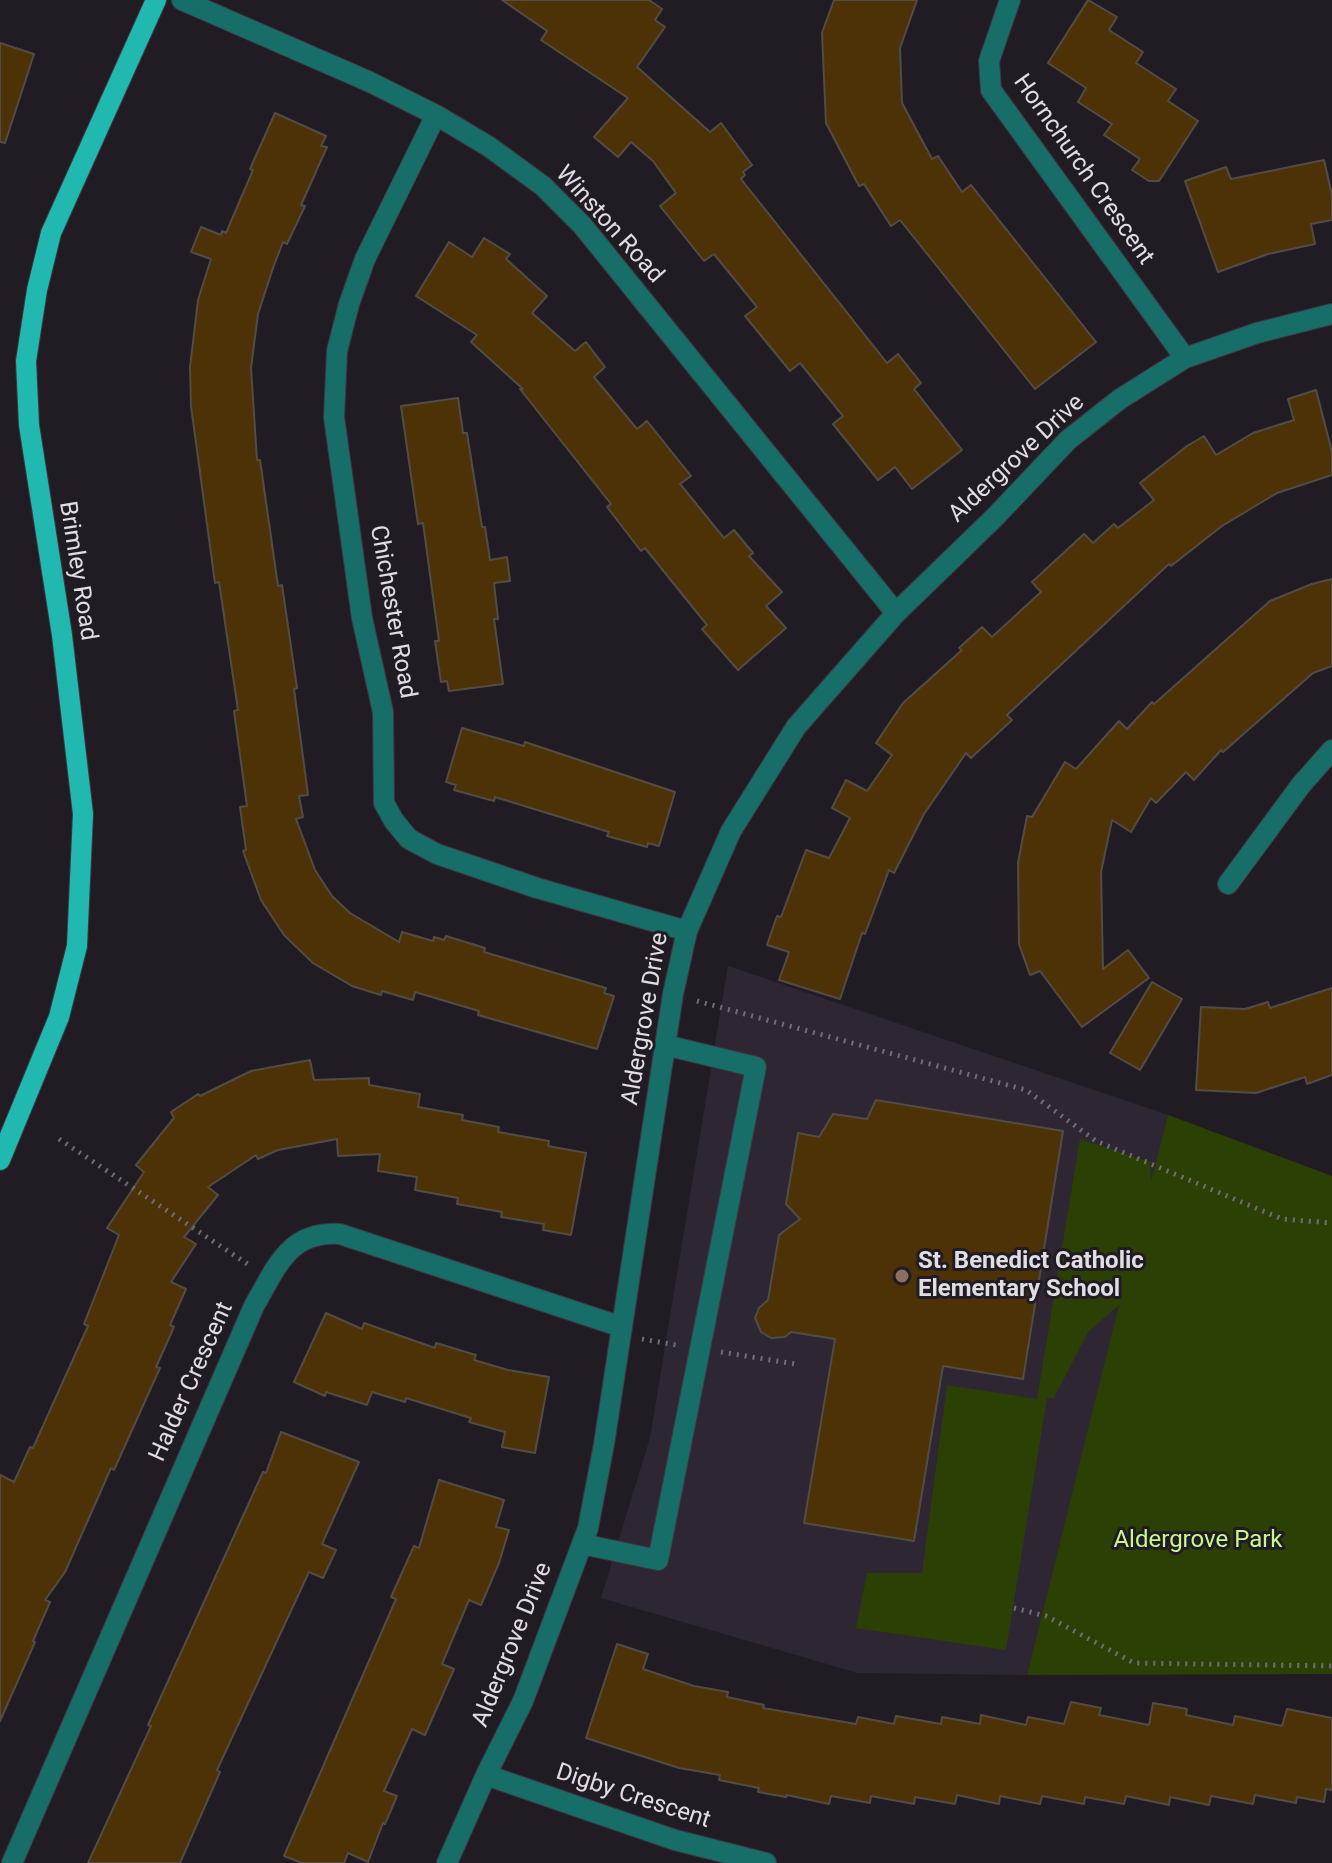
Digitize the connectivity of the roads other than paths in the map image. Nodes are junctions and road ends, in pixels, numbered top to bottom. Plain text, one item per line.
1 (156, 0) edge
2 (182, 0) edge
3 (1010, 0) edge
4 (436, 115) junction
5 (1332, 314) edge
6 (1185, 358) junction
7 (896, 613) junction
8 (1332, 750) edge
9 (1228, 884) dead end
10 (687, 931) junction
11 (665, 1045) junction
12 (0, 1160) edge
13 (622, 1327) junction
14 (582, 1544) junction
15 (486, 1775) junction
16 (12, 1863) edge
17 (447, 1863) edge
18 (766, 1863) edge

1 - 12 main road, Brimley Road
2 - 4 street, Winston Road
3 - 6 street, Hornchurch Crescent
4 - 7 street, Winston Road
4 - 10 street, Chichester Road
5 - 6 street, Aldergrove Drive
6 - 7 street, Aldergrove Drive
7 - 10 street, Aldergrove Drive
8 - 9 street
10 - 11 street, Aldergrove Drive
11 - 13 street, Aldergrove Drive
11 - 14 street
13 - 14 street, Aldergrove Drive
13 - 16 street, Halder Crescent
14 - 15 street, Aldergrove Drive
15 - 17 street, Aldergrove Drive
15 - 18 street, Digby Crescent

